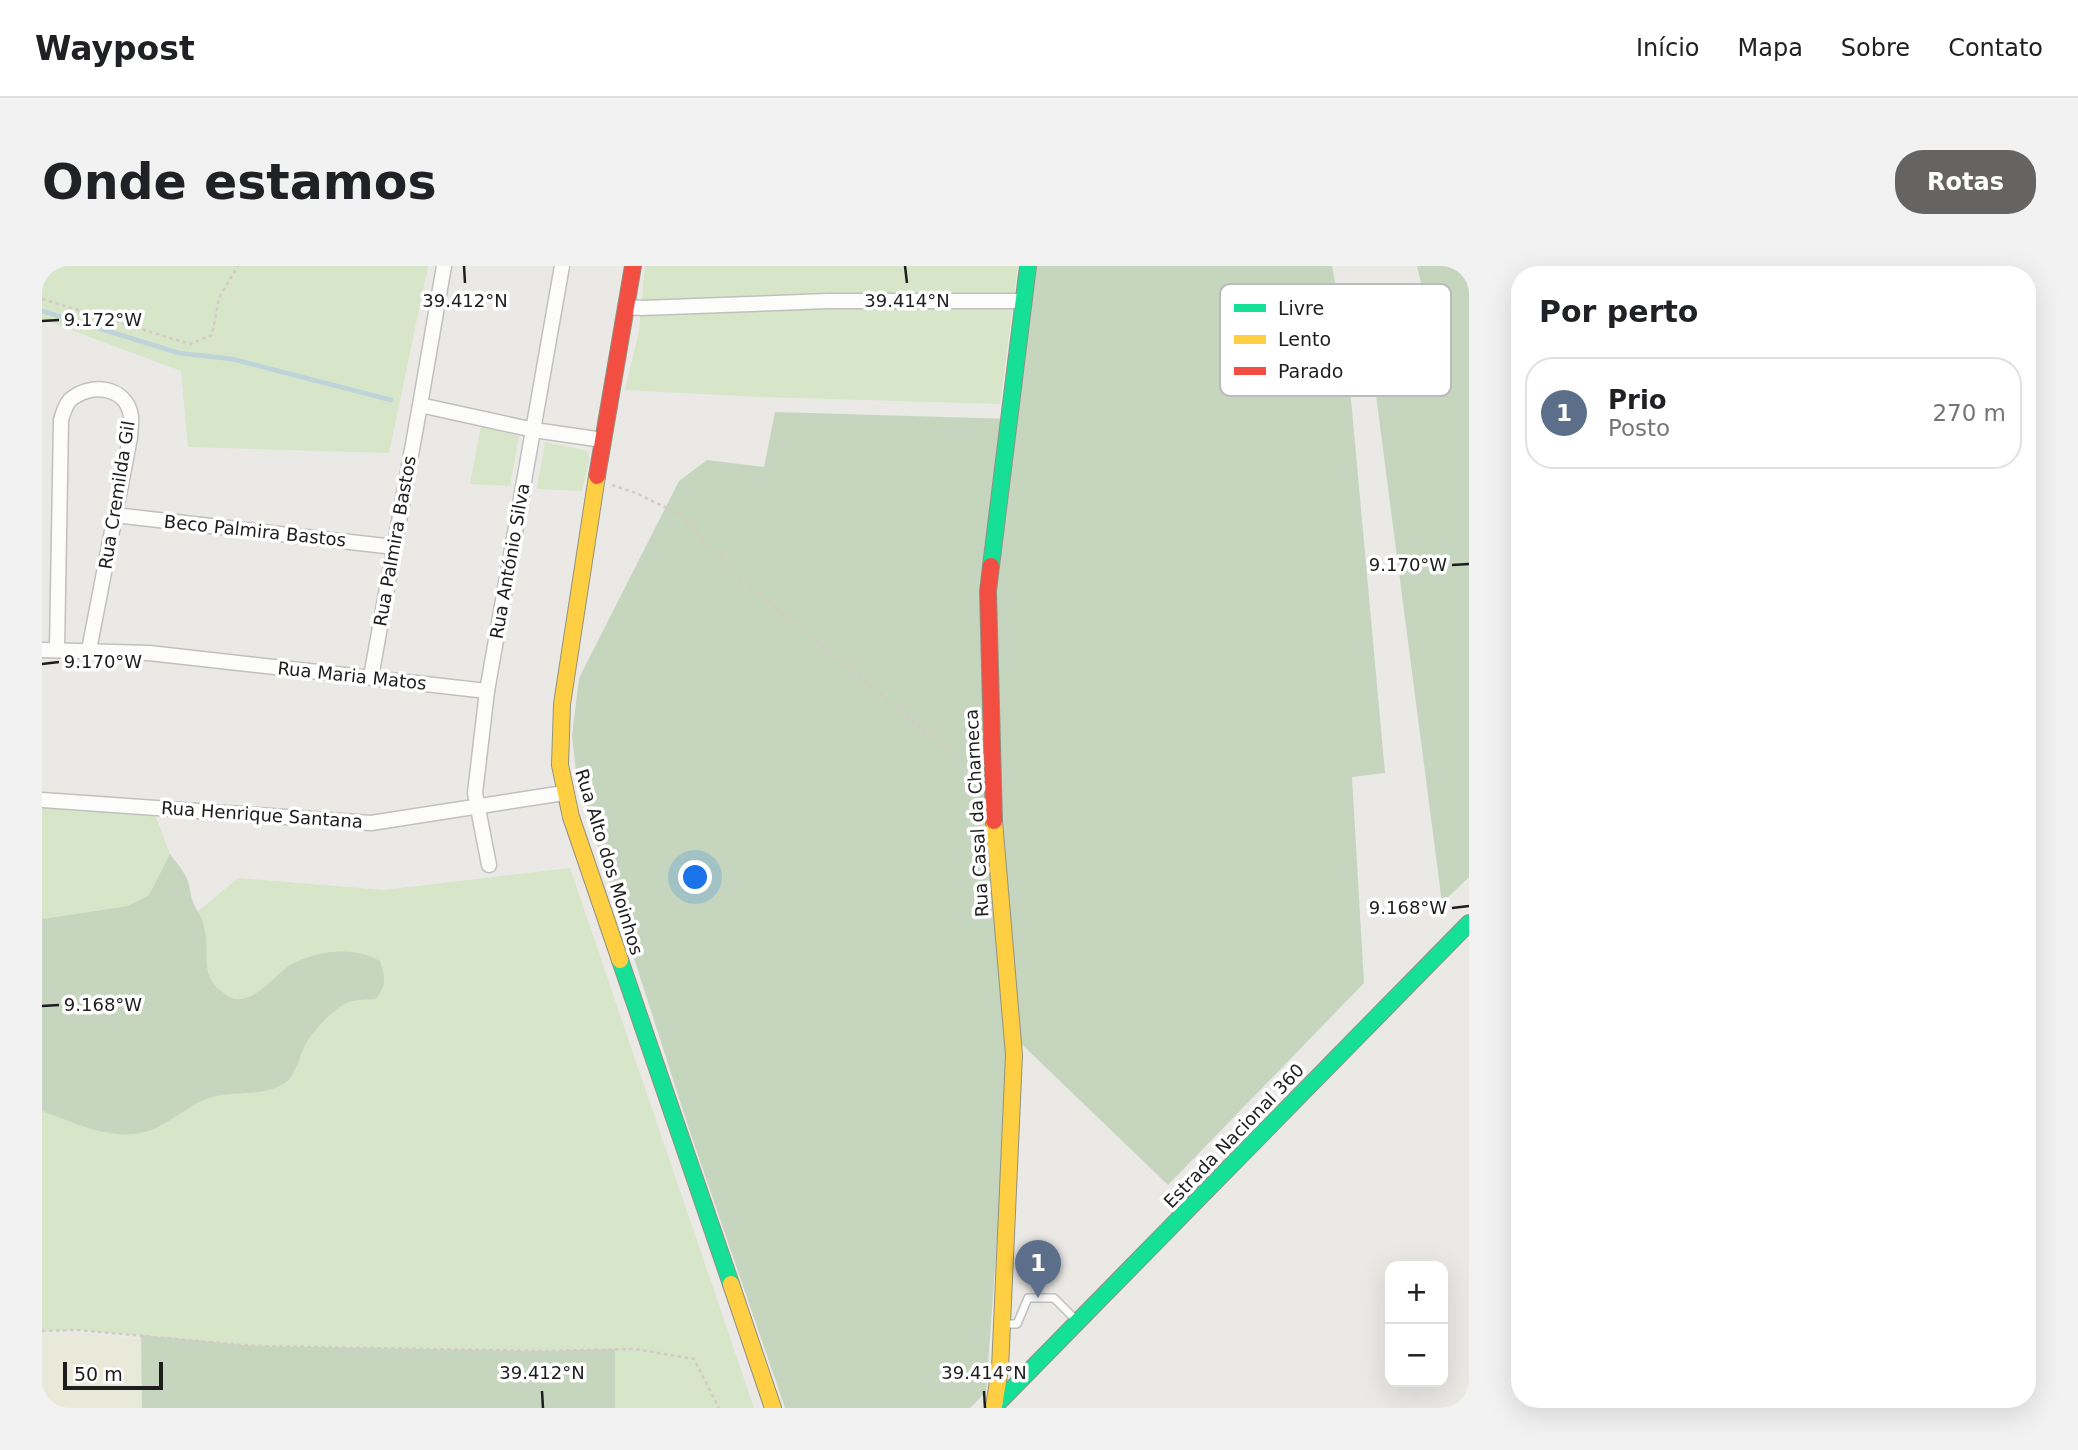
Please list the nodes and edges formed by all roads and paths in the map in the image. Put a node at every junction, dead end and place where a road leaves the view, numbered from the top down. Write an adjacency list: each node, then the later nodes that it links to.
1 (237, 266): 6 (path)
2 (444, 266): 9 (street, Rua Palmira Bastos)
3 (562, 266): 10 (street, Rua António Silva)
4 (633, 266): 8 (street, Rua Alto dos Moinhos)
5 (1028, 266): 7 (street, Rua Casal da Charneca)
6 (42, 299)
7 (1024, 301): 8 (street); 19 (street, Rua Casal da Charneca)
8 (626, 307): 11 (street, Rua Alto dos Moinhos)
9 (420, 405): 10 (street); 14 (street, Rua Palmira Bastos)
10 (534, 430): 11 (street); 18 (street, Rua António Silva)
11 (603, 440): 12 (street, Rua Alto dos Moinhos)
12 (596, 480): 19 (path); 20 (street, Rua Alto dos Moinhos)
13 (115, 515): 14 (street, Beco Palmira Bastos); 15 (street, Rua Cremilda Gil); 16 (street, Rua Cremilda Gil)
14 (394, 547): 17 (street, Rua Palmira Bastos)
15 (49, 650): 16 (street, Rua Maria Matos)
16 (89, 650): 17 (street, Rua Maria Matos)
17 (371, 677): 18 (street, Rua Maria Matos)
18 (487, 691): 22 (street)
19 (992, 785): 26 (street, Rua Casal da Charneca)
20 (564, 793): 22 (street, Rua Henrique Santana); 33 (street, Rua Alto dos Moinhos)
21 (42, 800): 22 (street, Rua Henrique Santana)
22 (477, 808): 23 (street)
23 (489, 865)
24 (1469, 923): 25 (street, Estrada Nacional 360)
25 (1078, 1322): 26 (lane); 29 (street, Estrada Nacional 360)
26 (1001, 1324): 28 (street, Rua Casal da Charneca)
27 (42, 1331): 32 (path)
28 (1000, 1365): 29 (street); 30 (street); 31 (street, Rua Casal da Charneca)
29 (1026, 1375): 30 (street, Estrada Nacional 360)
30 (1012, 1389): 31 (street, Estrada Nacional 360)
31 (993, 1407)
32 (719, 1408)
33 (773, 1408)

